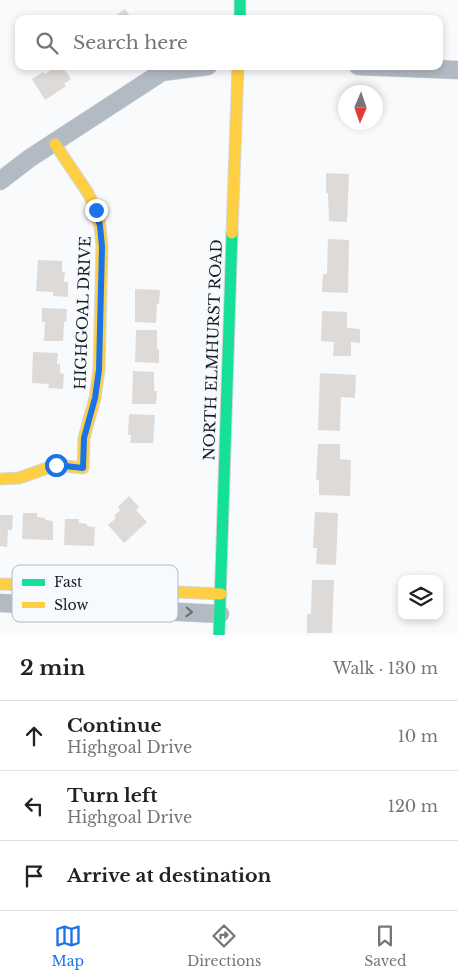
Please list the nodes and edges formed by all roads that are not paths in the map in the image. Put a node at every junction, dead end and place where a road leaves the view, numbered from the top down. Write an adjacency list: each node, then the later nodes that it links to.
1 (240, 0): 2 (street)
2 (240, 15)
3 (443, 69): 6 (street)
4 (177, 70): 7 (street)
5 (238, 70): 11 (street, NORTH ELMHURST ROAD)
6 (458, 70)
7 (55, 144): 8 (street); 9 (street, HIGHGOAL DRIVE)
8 (0, 181)
9 (0, 480)
10 (178, 592): 11 (street)
11 (221, 594): 15 (street, NORTH ELMHURST ROAD)
12 (0, 603): 13 (street)
13 (0, 612)
14 (178, 612): 15 (street, one-way to 15)
15 (220, 614): 16 (street, NORTH ELMHURST ROAD)
16 (219, 635)

